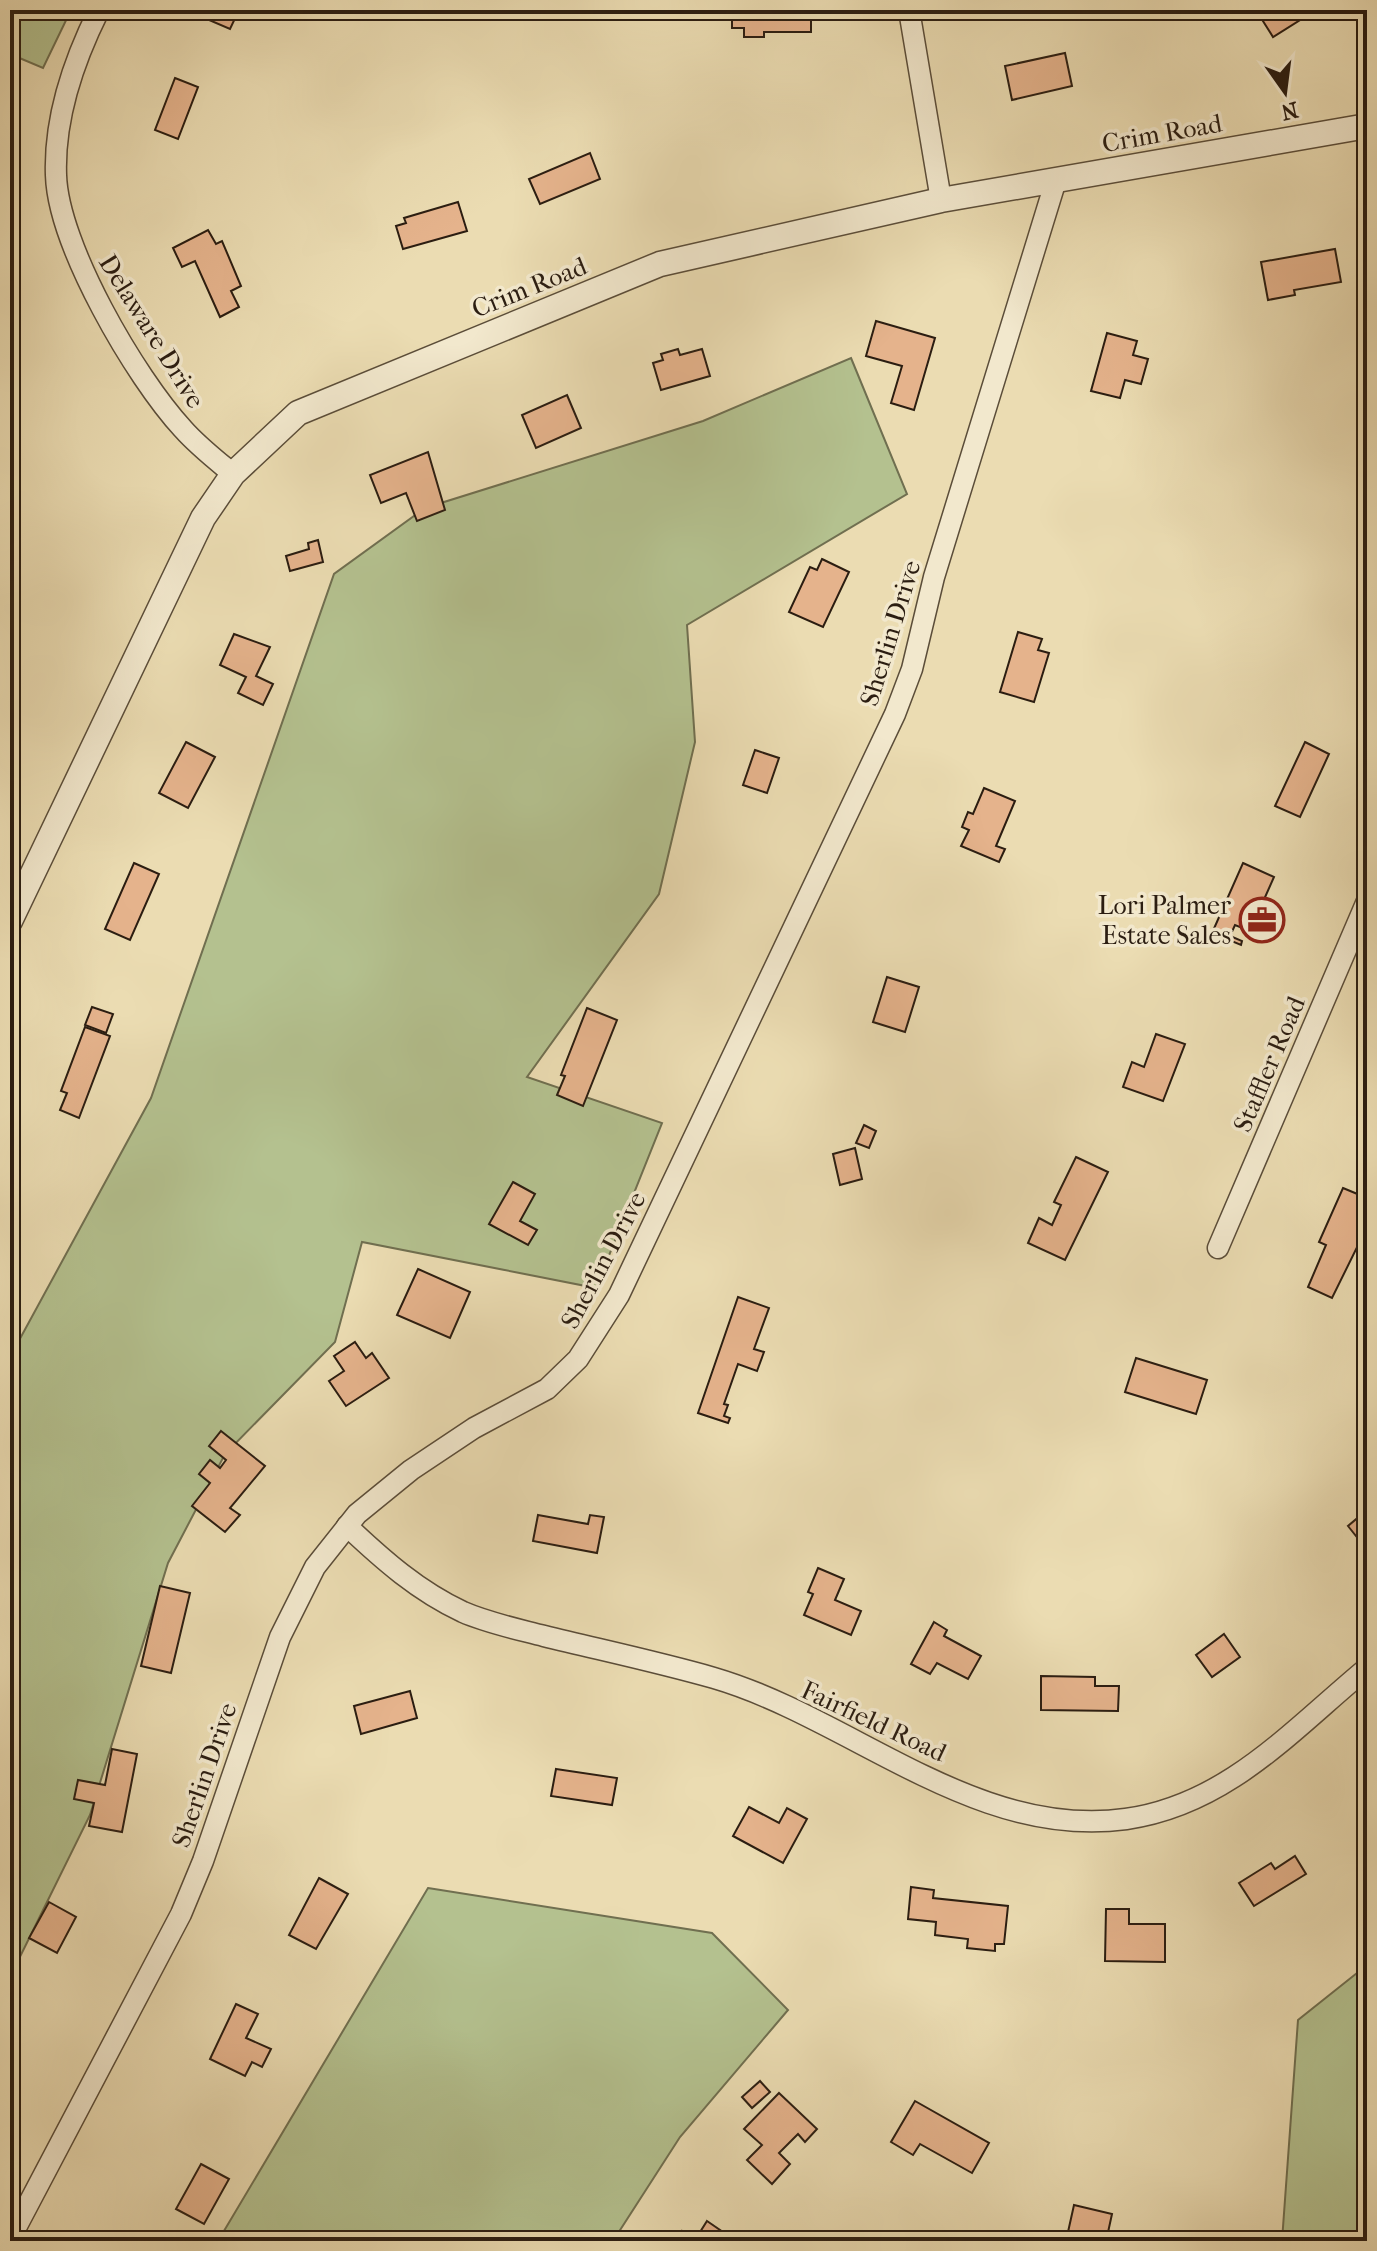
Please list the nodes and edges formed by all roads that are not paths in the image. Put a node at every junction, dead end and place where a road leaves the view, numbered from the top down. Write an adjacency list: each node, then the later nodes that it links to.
1 (99, 10): 6 (street, Delaware Drive)
2 (909, 10): 5 (street)
3 (1367, 126): 4 (street, Crim Road)
4 (1056, 180): 5 (street, Crim Road); 10 (street, Sherlin Drive)
5 (941, 200): 6 (street, Crim Road)
6 (233, 474): 8 (street, Crim Road)
7 (1367, 901): 9 (street, Staffler Road)
8 (10, 921)
9 (1218, 1248)
10 (347, 1526): 11 (street, Fairfield Road); 12 (street, Sherlin Drive)
11 (1367, 1668)
12 (10, 2239)

